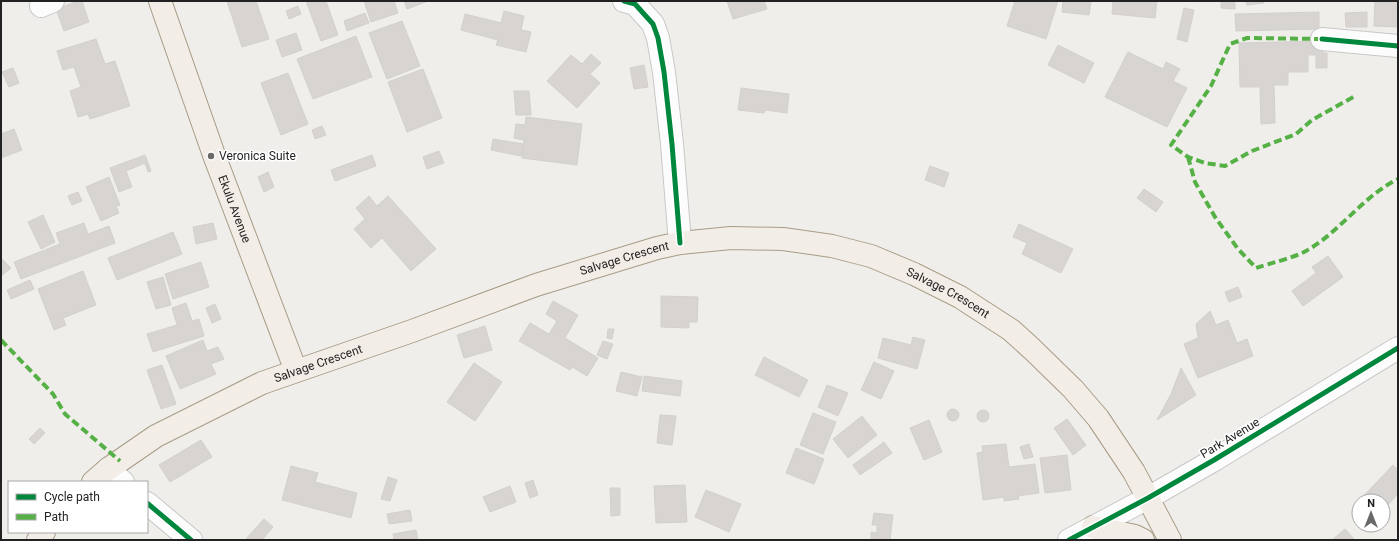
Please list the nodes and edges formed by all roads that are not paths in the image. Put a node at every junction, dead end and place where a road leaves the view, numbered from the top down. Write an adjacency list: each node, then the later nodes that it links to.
1 (160, 1): 7 (main road, Ekulu Avenue)
2 (624, 1): 5 (street)
3 (1322, 39): 4 (street)
4 (1398, 46)
5 (680, 243): 7 (main road, Salvage Crescent); 9 (main road, Salvage Crescent)
6 (1398, 348): 9 (street, Park Avenue)
7 (296, 370): 8 (main road, Salvage Crescent)
8 (108, 478)
9 (1148, 498): 11 (street, Park Avenue); 15 (main road, Salvage Crescent)
10 (148, 503): 12 (street)
11 (1093, 528): 13 (street, Park Avenue); 14 (main road)
12 (191, 540)
13 (1070, 540)
14 (1144, 540)
15 (1170, 540)

